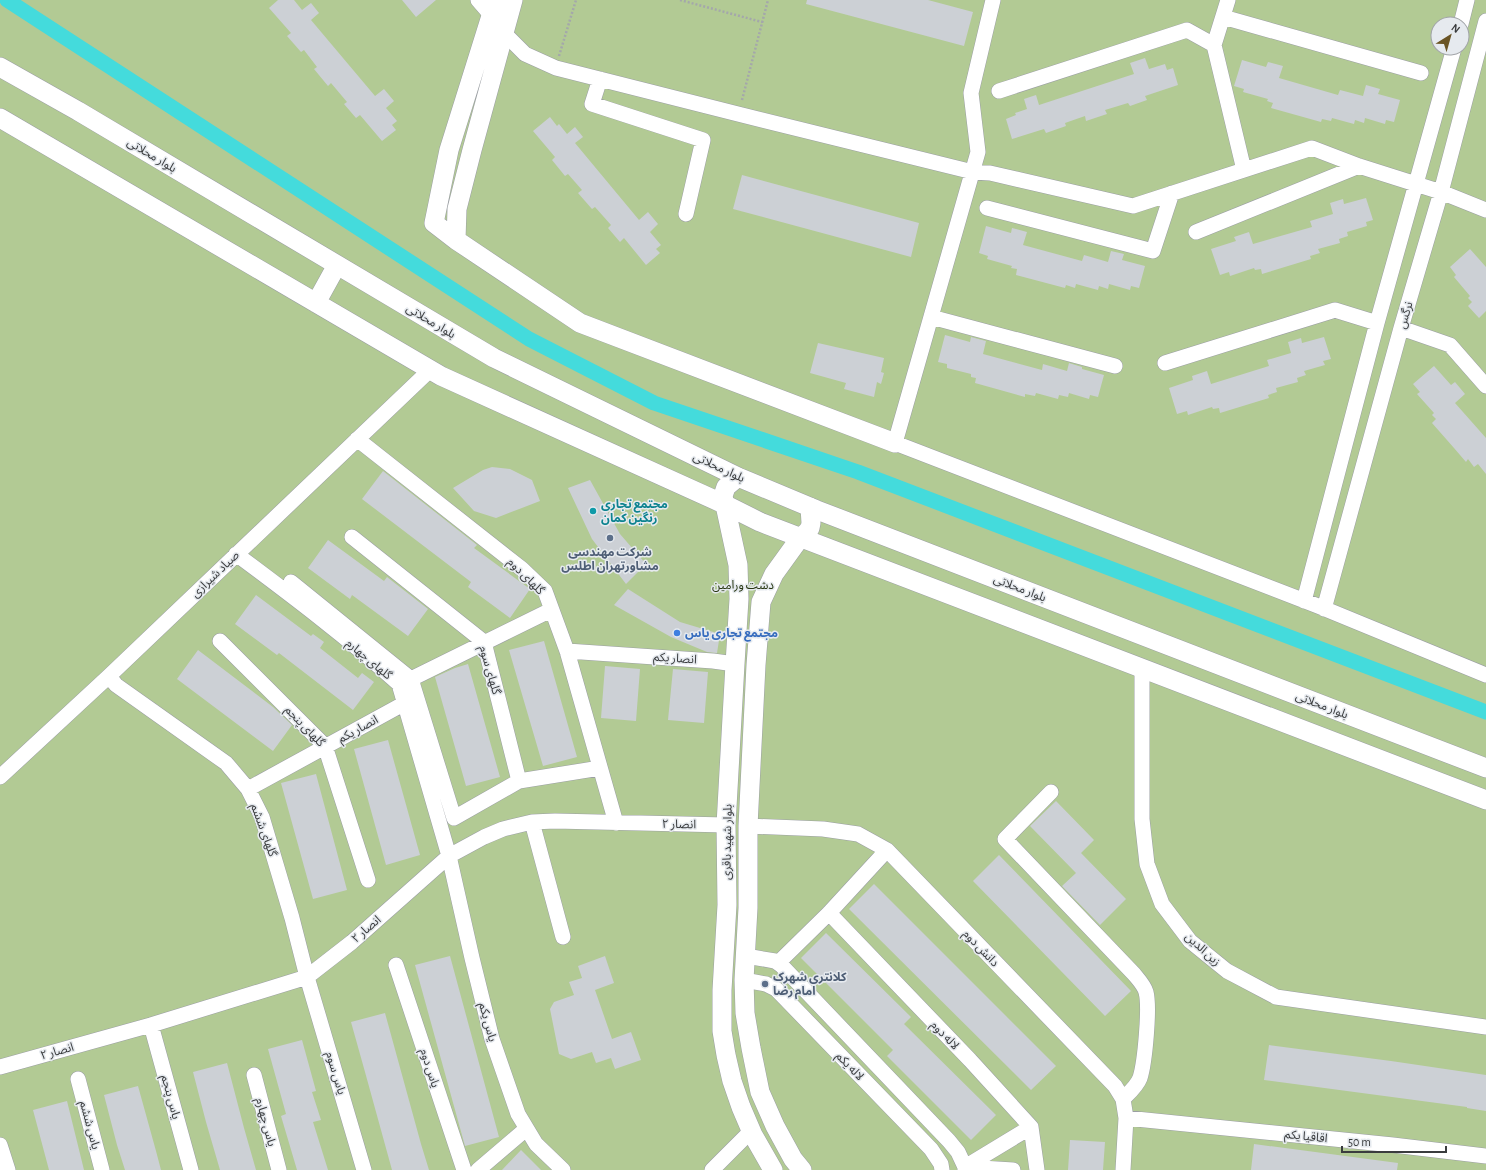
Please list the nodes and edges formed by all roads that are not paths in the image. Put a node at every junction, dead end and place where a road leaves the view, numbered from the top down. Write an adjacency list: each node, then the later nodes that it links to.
1 (478, 0): 6 (street)
2 (513, 0): 10 (street)
3 (993, 0): 20 (street)
4 (1228, 0): 8 (street)
5 (1467, 0): 7 (street)
6 (494, 8): 28 (street)
7 (1463, 16)
8 (1222, 17): 11 (street); 14 (street)
9 (1486, 21): 22 (street, نرگس)
10 (504, 33): 15 (street); 28 (street)
11 (1214, 45): 16 (street); 19 (street)
12 (1452, 56): 21 (street, نرگس)
13 (0, 67): 29 (street, بلوار محلاتی)
14 (1421, 73)
15 (600, 79): 20 (street); 26 (street)
16 (999, 91)
17 (0, 118): 30 (street)
18 (1359, 166): 19 (street); 21 (street); 27 (street)
19 (1244, 170): 23 (street)
20 (973, 172): 23 (street); 31 (street)
21 (1416, 184): 22 (street); 32 (street, نرگس)
22 (1441, 192): 25 (street); 33 (street, نرگس)
23 (1172, 193): 24 (street)
24 (987, 208)
25 (1486, 210)
26 (686, 214)
27 (1196, 232)
28 (456, 240): 39 (street)
29 (337, 265): 30 (street); 40 (street, بلوار محلاتی)
30 (316, 303): 36 (street)
31 (931, 316): 35 (street); 39 (street)
32 (1377, 323): 34 (street); 47 (street, نرگس)
33 (1401, 328): 37 (street); 48 (street, نرگس)
34 (1165, 363)
35 (1115, 366)
36 (430, 370): 38 (street, صیاد شیرازی); 41 (street)
37 (1486, 386)
38 (357, 439): 45 (street, صیاد شیرازی); 49 (street, گلهای دوم)
39 (895, 443): 47 (street)
40 (738, 477): 41 (street, بلوار شهید باقری); 42 (street, بلوار محلاتی)
41 (726, 505): 44 (street); 53 (street, بلوار شهید باقری)
42 (810, 507): 44 (street, بلوار شهید باقری); 61 (street, بلوار محلاتی)
43 (352, 537): 51 (street, گلهای سوم)
44 (800, 538): 54 (street); 70 (street, بلوار شهید باقری)
45 (236, 554): 56 (street, صیاد شیرازی); 58 (street, گلهای چهارم)
46 (291, 582): 57 (street)
47 (1304, 601): 48 (street)
48 (1324, 609): 55 (street)
49 (551, 610): 51 (street); 52 (street, گلهای دوم)
50 (220, 641): 59 (street, گلهای پنجم)
51 (484, 642): 57 (street); 63 (street, گلهای سوم)
52 (567, 651): 53 (street, انصار یکم); 60 (street, گلهای دوم)
53 (734, 664): 69 (street, بلوار شهید باقری)
54 (1142, 668): 66 (street); 82 (street, زین الدین)
55 (1486, 675)
56 (109, 676): 62 (street, صیاد شیرازی); 64 (street, گلهای ششم)
57 (411, 679): 63 (street)
58 (405, 703): 59 (street, انصار یکم); 72 (street, گلهای چهارم)
59 (325, 746): 64 (street, انصار یکم); 73 (street, گلهای پنجم)
60 (600, 768): 63 (street); 68 (street, گلهای دوم)
61 (1486, 768)
62 (0, 777)
63 (519, 781)
64 (248, 789): 79 (street, گلهای ششم)
65 (1051, 792): 86 (street)
66 (1486, 800)
67 (532, 822): 68 (street, انصار ۲); 72 (street, انصار ۲); 75 (street)
68 (616, 823): 69 (street, انصار ۲)
69 (726, 826): 70 (street); 90 (street, بلوار شهید باقری)
70 (748, 826): 71 (street, دانش دوم); 76 (street, بلوار شهید باقری)
71 (887, 850): 74 (street); 86 (street, دانش دوم)
72 (450, 856): 79 (street, انصار ۲); 89 (street, یاس یکم)
73 (368, 880)
74 (829, 913): 77 (street); 88 (street, لاله دوم)
75 (563, 937)
76 (746, 956): 77 (street); 80 (street, بلوار شهید باقری)
77 (778, 963): 93 (street)
78 (396, 965): 99 (street, یاس دوم)
79 (307, 977): 81 (street, انصار ۲); 98 (street, یاس سوم)
80 (744, 980): 104 (street, بلوار شهید باقری); 105 (street, لاله یکم)
81 (151, 1025): 83 (street, انصار ۲); 96 (street, یاس پنجم)
82 (1486, 1027)
83 (0, 1067)
84 (254, 1075): 97 (street, یاس چهارم)
85 (78, 1079): 95 (street, یاس ششم)
86 (1124, 1100): 87 (street, دانش دوم)
87 (1126, 1118): 92 (street, اقاقیا یکم); 108 (street, دانش دوم)
88 (1031, 1127): 93 (street); 107 (street)
89 (526, 1129): 100 (street); 101 (street, یاس یکم)
90 (751, 1131): 102 (street); 103 (street, بلوار شهید باقری)
91 (0, 1145): 94 (street)
92 (1486, 1156)
93 (965, 1169): 106 (street)
94 (8, 1170)
95 (102, 1170)
96 (191, 1170)
97 (279, 1170)
98 (364, 1170)
99 (464, 1170)
100 (478, 1170)
101 (563, 1170)
102 (712, 1170)
103 (773, 1170)
104 (802, 1170)
105 (942, 1170)
106 (1013, 1170)
107 (1036, 1170)
108 (1123, 1170)

